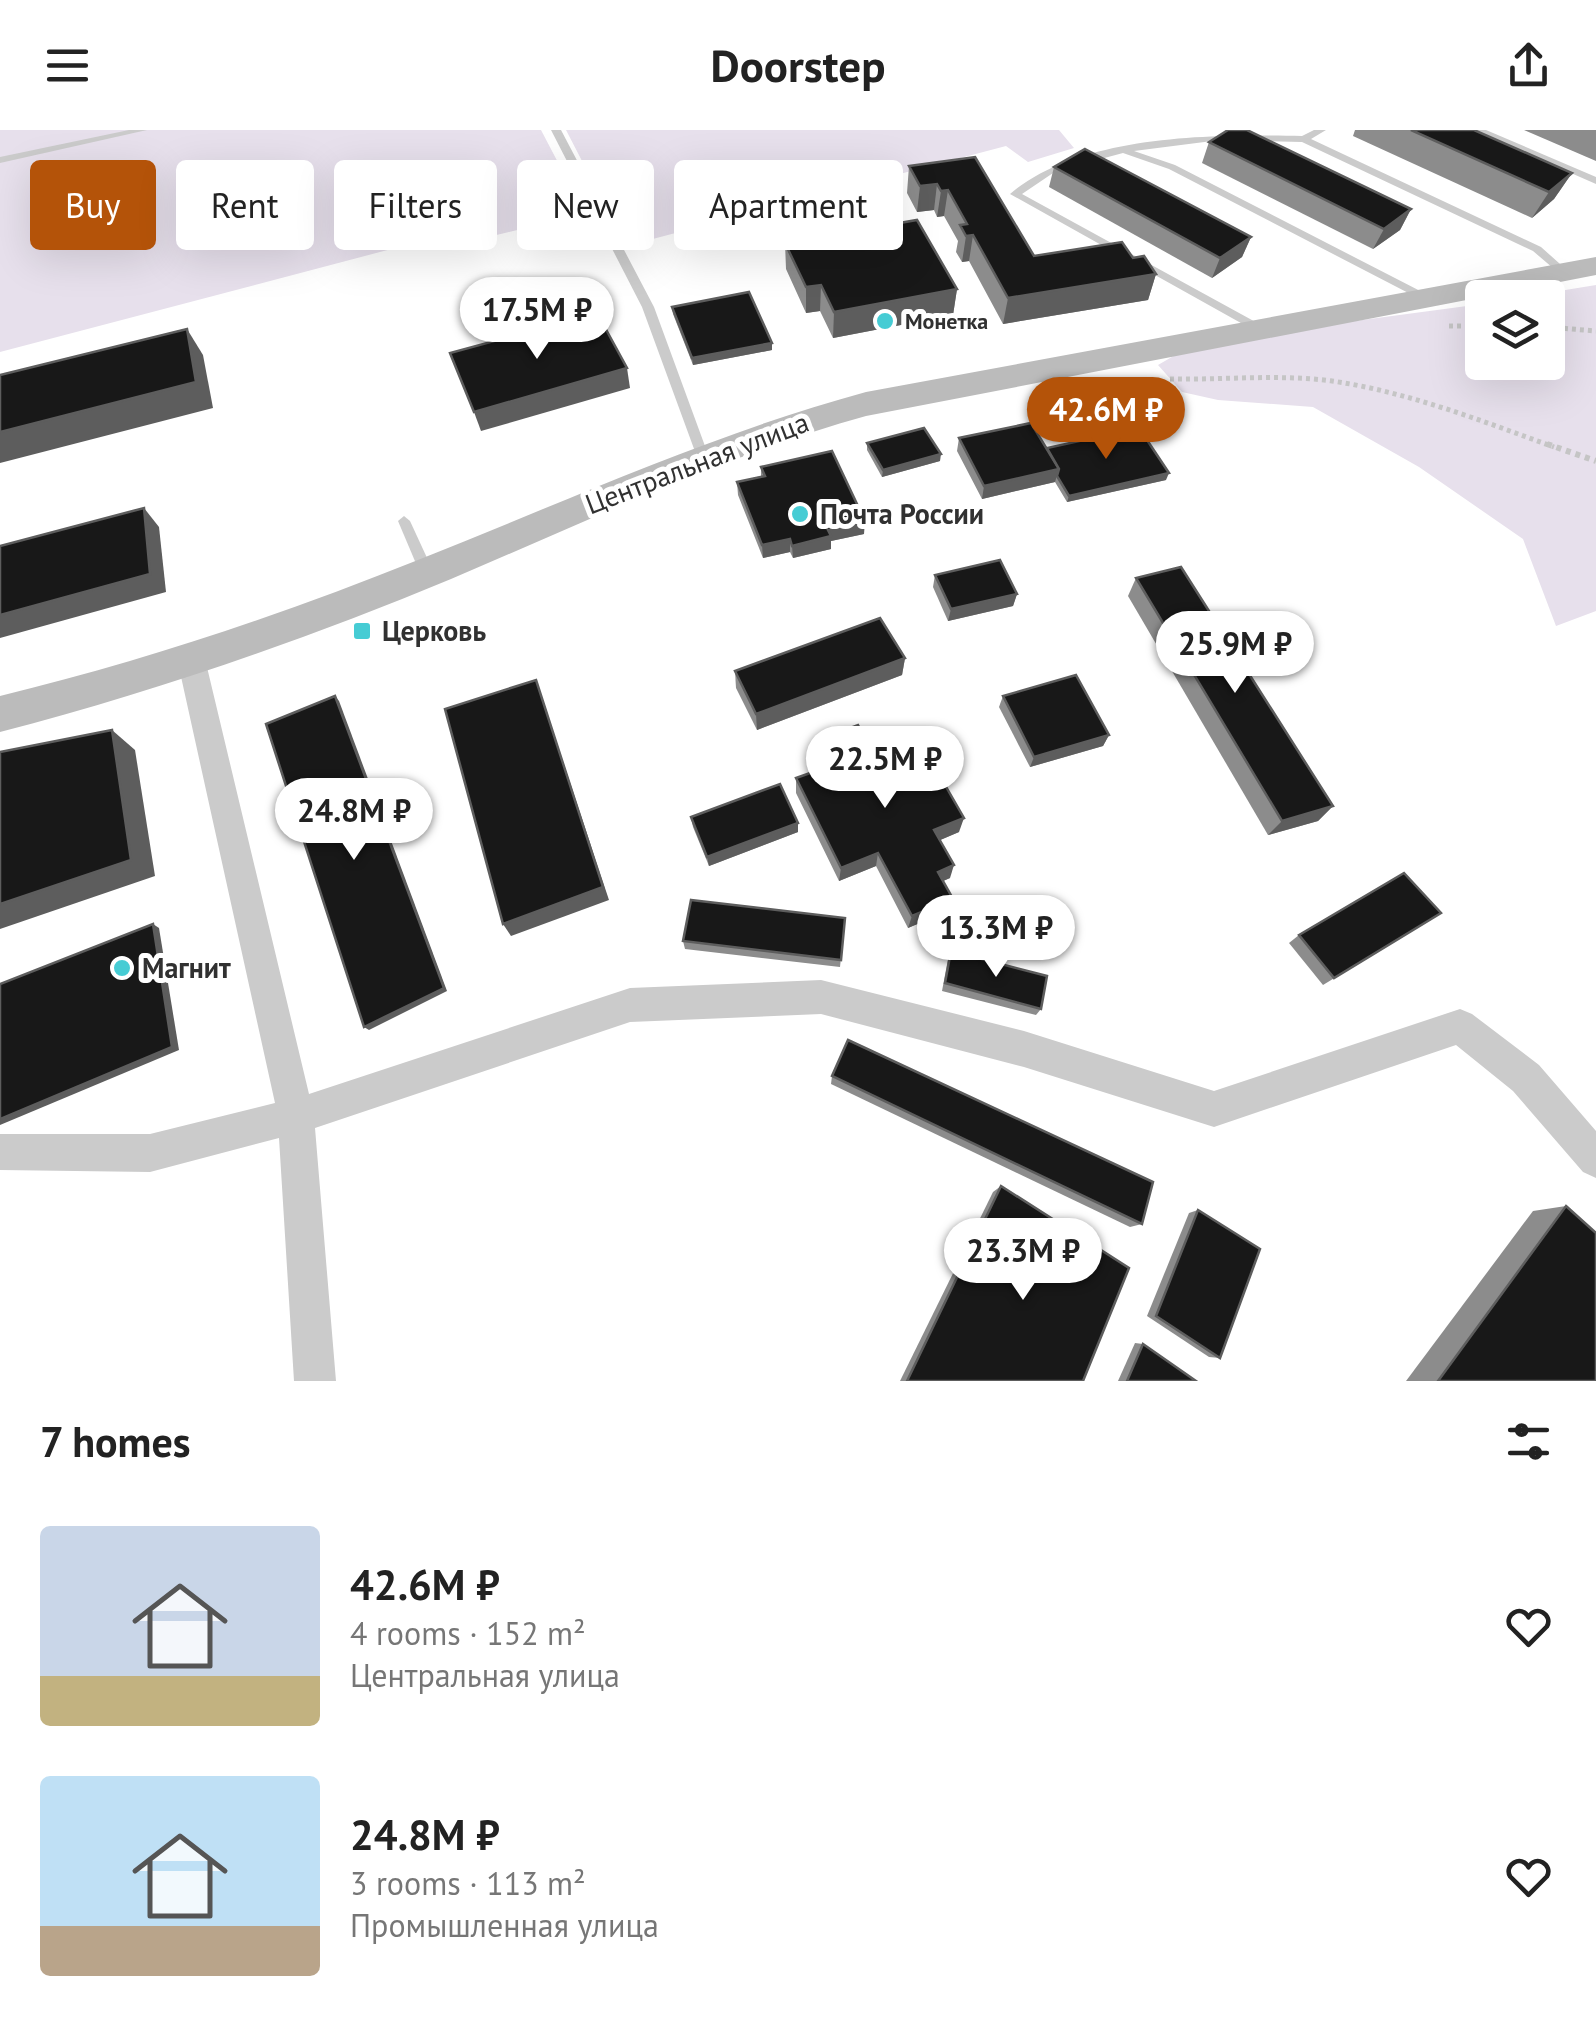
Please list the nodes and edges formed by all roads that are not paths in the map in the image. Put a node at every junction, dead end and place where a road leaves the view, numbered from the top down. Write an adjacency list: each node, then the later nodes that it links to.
1 (142, 130): 7 (lane)
2 (556, 130): 12 (lane)
3 (1321, 130): 5 (lane)
4 (1478, 130): 8 (lane)
5 (1304, 139): 6 (lane); 9 (lane)
6 (1120, 150): 10 (lane); 11 (lane)
7 (0, 160)
8 (1596, 181)
9 (1580, 269): 10 (street, Центральная улица)
10 (1424, 298): 11 (street, Центральная улица)
11 (1257, 328): 12 (street, Центральная улица)
12 (703, 457): 14 (street, Центральная улица)
13 (404, 521): 14 (lane)
14 (427, 573): 15 (street, Центральная улица)
15 (192, 662): 16 (street, Центральная улица); 17 (street)
16 (0, 714)
17 (296, 1123): 18 (street); 19 (street); 20 (street)
18 (0, 1152)
19 (1596, 1159)
20 (315, 1381)

